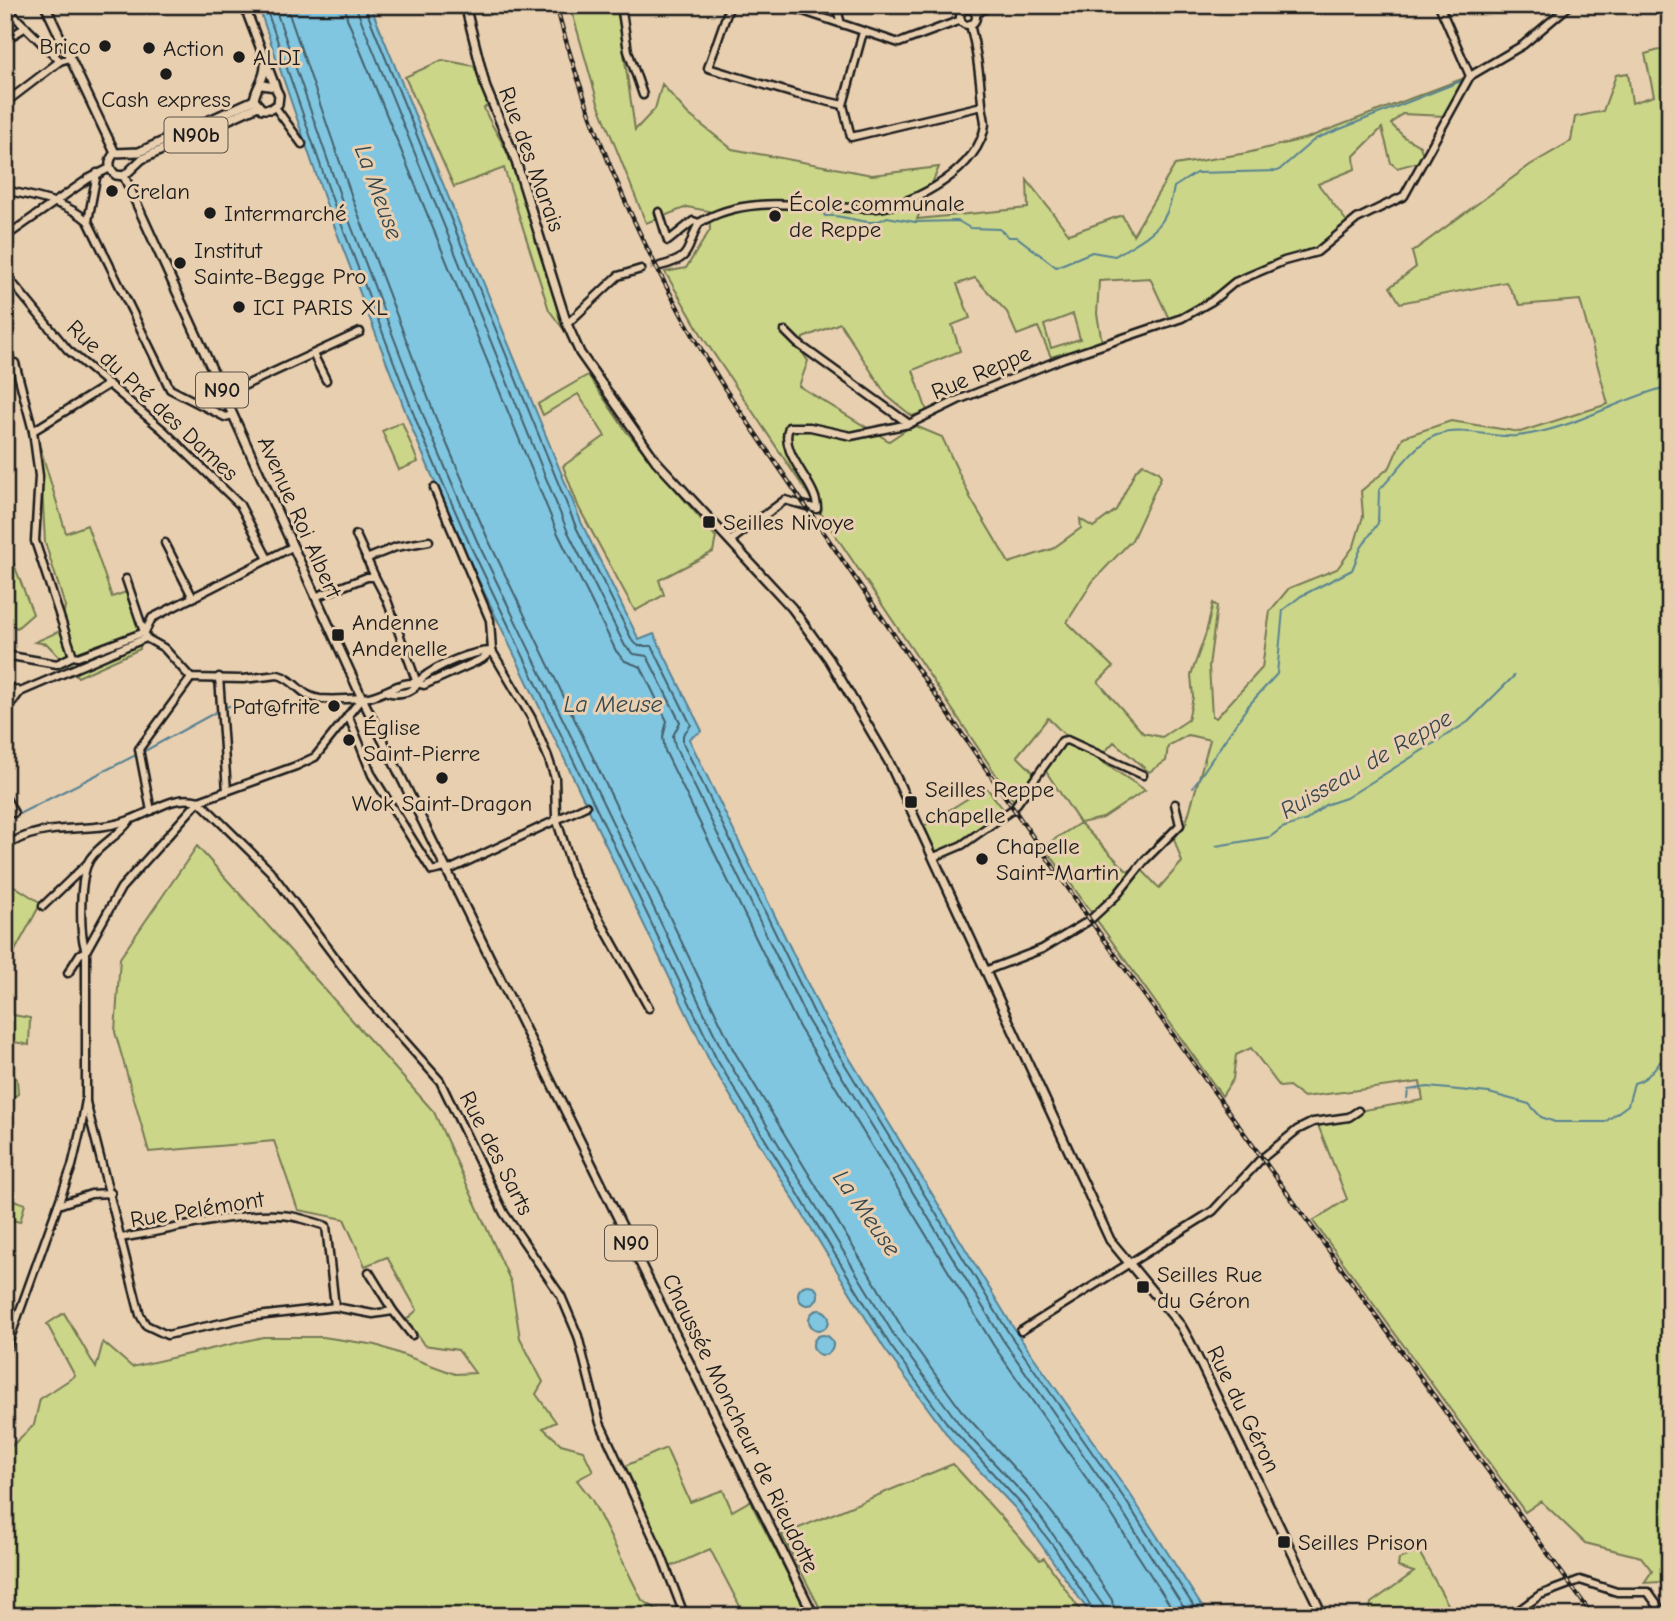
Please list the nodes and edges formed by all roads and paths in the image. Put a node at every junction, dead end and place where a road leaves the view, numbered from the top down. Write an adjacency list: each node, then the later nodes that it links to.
1 (45, 5): 20 (main road)
2 (244, 5): 22 (main road)
3 (465, 5): 48 (main road, Rue des Marais)
4 (621, 5): 26 (street)
5 (730, 5): 29 (street)
6 (785, 5): 15 (street)
7 (836, 5): 15 (street)
8 (990, 5): 13 (street)
9 (1440, 5): 23 (street)
10 (1570, 5): 23 (street)
11 (5, 7): 17 (street)
12 (963, 7): 13 (street); 14 (street)
13 (976, 14): 16 (street)
14 (961, 20): 16 (street); 18 (street)
15 (841, 24): 18 (street)
16 (970, 24): 30 (street)
17 (26, 27): 19 (street); 21 (street)
18 (863, 32): 29 (street)
19 (5, 40)
20 (70, 58): 21 (street); 33 (main road)
21 (60, 61): 27 (street)
22 (265, 65): 24 (main road); 25 (main road)
23 (1470, 76): 57 (street, Rue Reppe)
24 (262, 85): 25 (main road); 28 (main road)
25 (275, 87): 31 (main road)
26 (643, 95)
27 (5, 103)
28 (256, 103): 31 (main road); 34 (main road, N90b); 35 (main road, N90b)
29 (843, 104): 30 (street)
30 (982, 106): 43 (street)
31 (275, 107): 32 (street)
32 (302, 144)
33 (115, 153): 34 (main road); 36 (main road)
34 (130, 154): 35 (main road)
35 (134, 164): 38 (main road)
36 (110, 168): 37 (street); 38 (main road)
37 (97, 173): 40 (street); 42 (street)
38 (124, 176): 55 (main road, Avenue Roi Albert / N90)
39 (5, 190): 40 (street)
40 (53, 202): 42 (street); 44 (street)
41 (659, 212): 43 (street)
42 (88, 221): 56 (street)
43 (699, 223): 45 (street)
44 (5, 237)
45 (660, 266)
46 (641, 269): 48 (street)
47 (5, 274): 54 (street, Rue du Pré des Dames)
48 (567, 324): 62 (main road)
49 (785, 331): 57 (street, Rue Reppe)
50 (360, 332): 51 (street)
51 (313, 354): 53 (street); 55 (street)
52 (15, 363): 58 (street)
53 (326, 380)
54 (109, 384): 58 (street); 65 (street, Rue du Pré des Dames)
55 (224, 396): 56 (main road, Avenue Roi Albert / N90)
56 (233, 415): 64 (main road, Avenue Roi Albert / N90)
57 (909, 424): 62 (street)
58 (33, 431): 74 (street)
59 (434, 488): 72 (street)
60 (356, 535): 66 (street)
61 (429, 541): 66 (street)
62 (730, 541): 94 (main road)
63 (165, 543): 70 (street)
64 (292, 547): 65 (street); 69 (main road, Avenue Roi Albert / N90)
65 (268, 559): 70 (street)
66 (366, 559): 67 (street)
67 (375, 577): 69 (street); 77 (street)
68 (126, 579): 71 (street)
69 (315, 597): 80 (main road, Avenue Roi Albert / N90)
70 (194, 598): 71 (street)
71 (146, 635): 74 (street); 76 (street); 79 (street)
72 (492, 651): 77 (street); 91 (street)
73 (5, 655): 74 (street)
74 (73, 656)
75 (219, 677): 76 (street); 80 (street); 84 (street)
76 (191, 678): 89 (street)
77 (417, 683): 80 (street)
78 (5, 685): 79 (street)
79 (20, 692): 81 (street)
80 (362, 698): 82 (street); 96 (main road, Avenue Roi Albert / N90)
81 (5, 712)
82 (348, 715): 84 (street); 96 (street)
83 (1143, 775): 94 (street)
84 (227, 791): 86 (street)
85 (5, 796): 90 (street)
86 (199, 801): 89 (street); 98 (street); 114 (street, Rue des Sarts)
87 (1175, 804): 99 (street)
88 (586, 806): 91 (street)
89 (150, 811): 92 (street)
90 (14, 813)
91 (556, 818): 96 (street); 101 (street)
92 (129, 821): 93 (street); 95 (street)
93 (5, 847)
94 (934, 857): 99 (main road)
95 (88, 863): 97 (street); 98 (street)
96 (446, 870): 115 (main road, Chaussée Moncheur de Rieudotte / N90)
97 (43, 906)
98 (86, 951): 100 (street); 102 (street)
99 (985, 971): 107 (main road, Rue du Géron)
100 (68, 973)
101 (649, 1008)
102 (86, 1100): 104 (street, Rue Pelémont); 105 (street)
103 (1358, 1111): 107 (street)
104 (111, 1193): 105 (street, Rue Pelémont); 106 (street, Rue Pelémont)
105 (58, 1205): 113 (street)
106 (120, 1238): 109 (street); 109 (street, Rue Pelémont)
107 (1126, 1263): 111 (street); 116 (main road, Rue du Géron)
108 (369, 1272): 110 (street)
109 (335, 1307): 110 (street)
110 (393, 1311): 112 (street)
111 (1021, 1331)
112 (412, 1335)
113 (5, 1352)
114 (676, 1616)
115 (814, 1616)
116 (1323, 1616)
117 (1511, 1616): 118 (street)
118 (1665, 1616)

